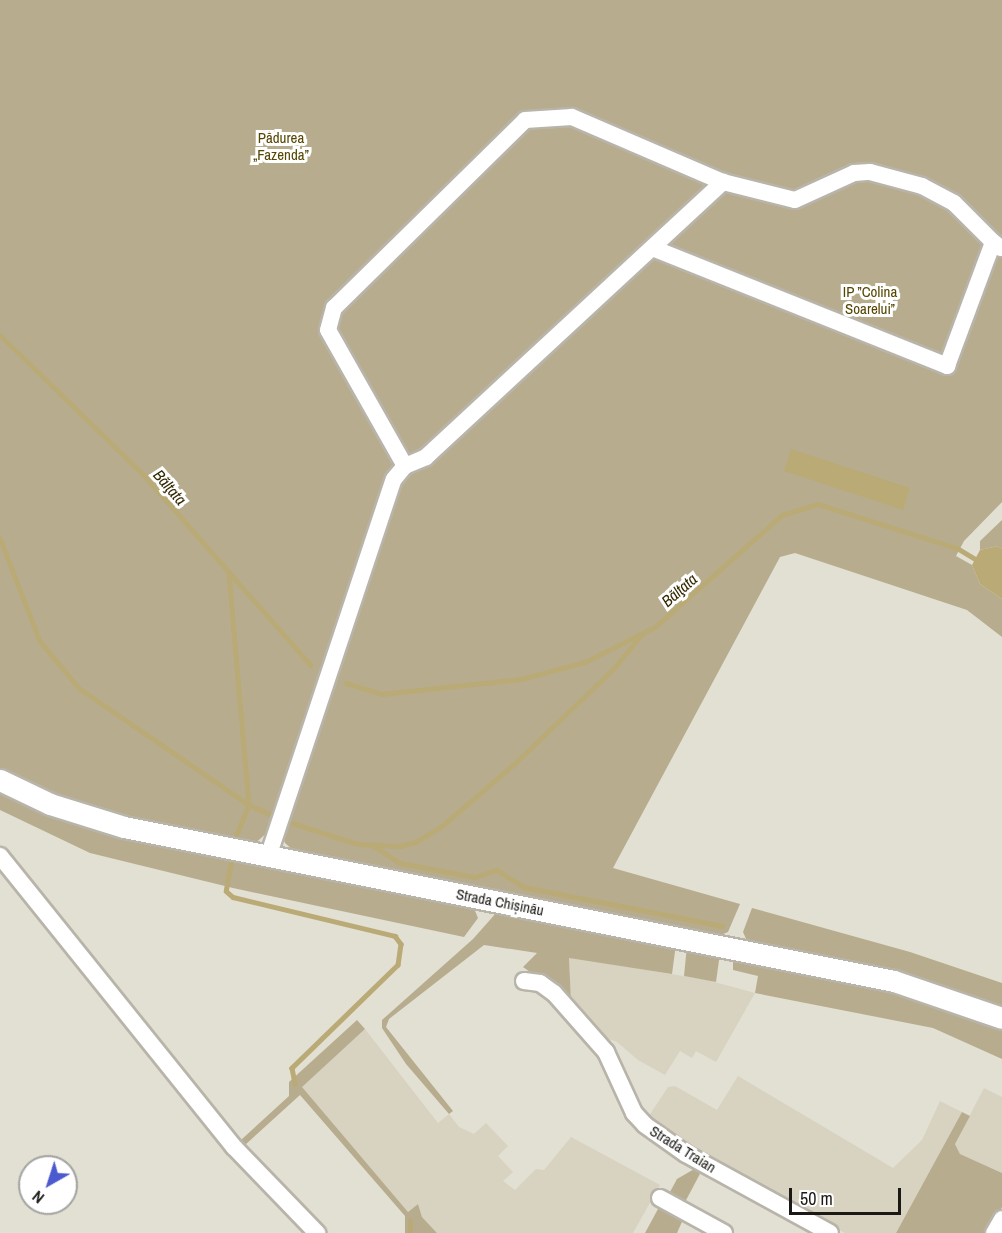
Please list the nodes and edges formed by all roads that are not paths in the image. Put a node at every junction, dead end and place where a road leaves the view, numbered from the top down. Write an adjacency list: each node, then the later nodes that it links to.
1 (723, 182): 2 (street); 3 (street); 4 (street)
2 (998, 245): 3 (street)
3 (655, 249): 4 (street)
4 (405, 466): 7 (street)
5 (0, 780): 7 (street, Strada Chișinău)
6 (0, 856): 12 (street)
7 (268, 857): 9 (street, Strada Chișinău)
8 (524, 981): 14 (street, Strada Traian)
9 (1002, 1018)
10 (660, 1198): 13 (street)
11 (1002, 1219): 15 (street)
12 (317, 1233)
13 (724, 1233)
14 (830, 1233)
15 (994, 1233)

